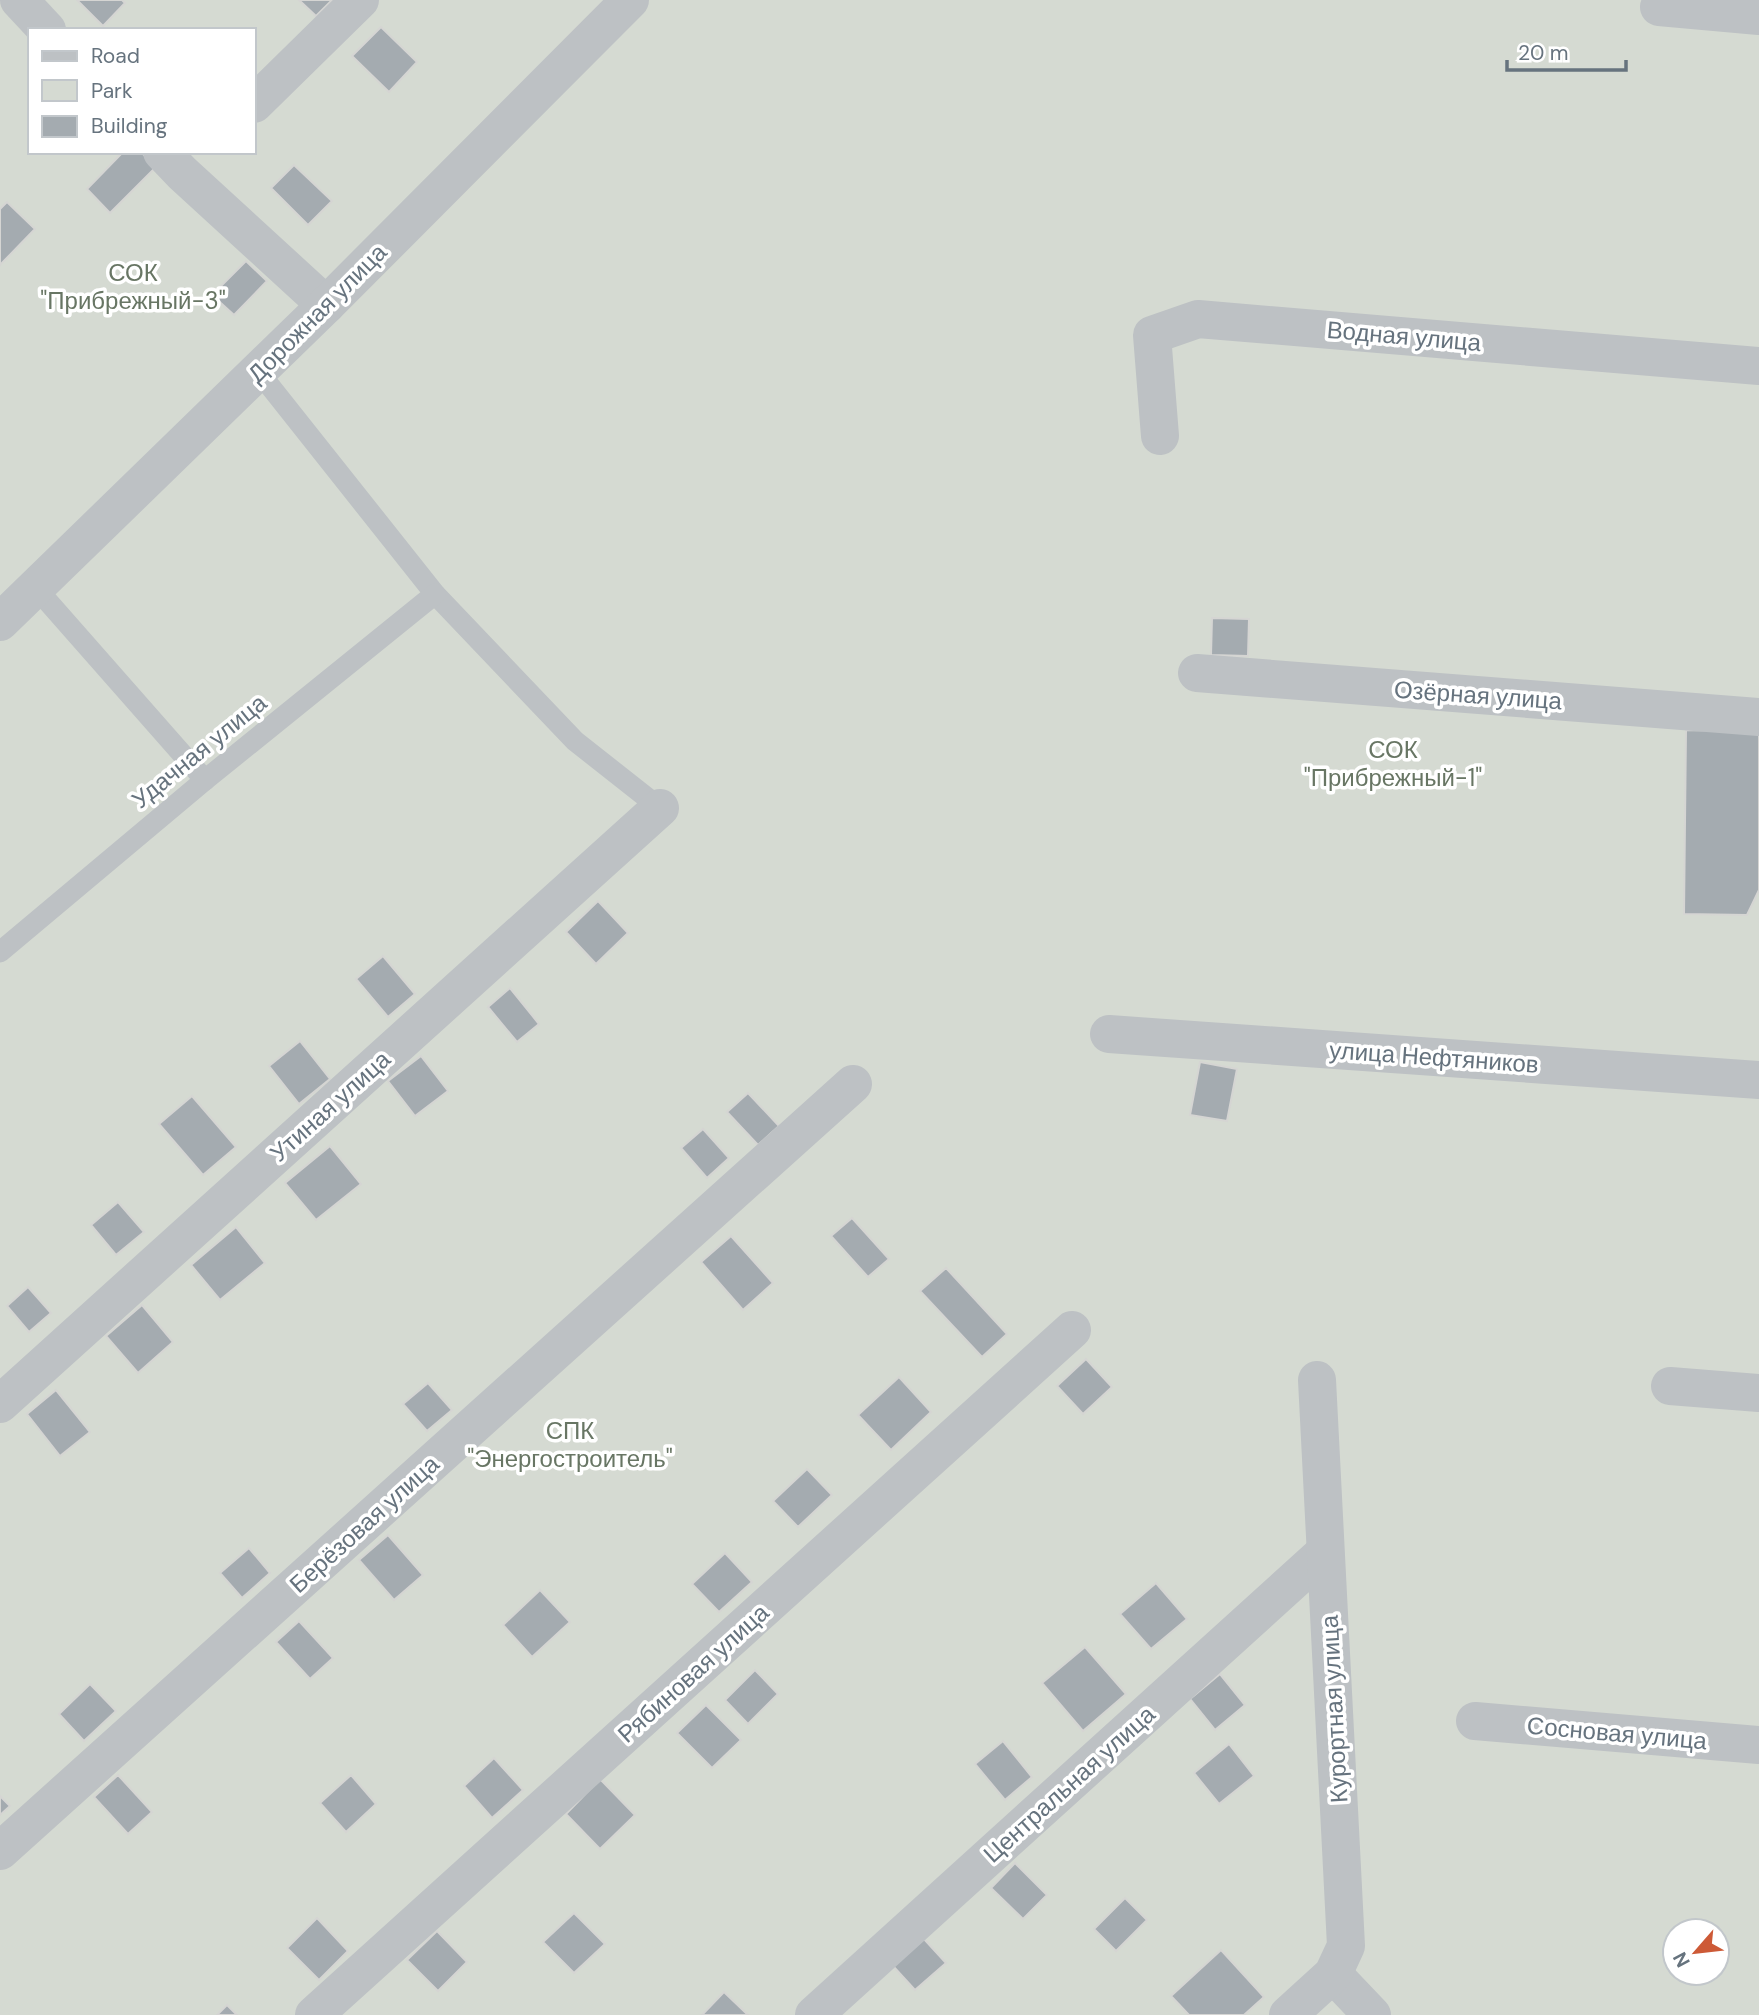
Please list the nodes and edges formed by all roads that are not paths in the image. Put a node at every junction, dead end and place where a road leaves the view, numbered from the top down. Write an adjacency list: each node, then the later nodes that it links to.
1 (19, 0): 6 (street)
2 (360, 0): 7 (street)
3 (630, 0): 9 (street, Дорожная улица)
4 (1659, 7): 5 (street)
5 (1759, 16)
6 (45, 28)
7 (256, 102)
8 (183, 159): 9 (street)
9 (326, 305): 11 (street, Дорожная улица)
10 (1759, 366): 12 (street, Водная улица)
11 (258, 371): 13 (street, Дорожная улица); 14 (lane)
12 (1160, 436)
13 (36, 588): 15 (street, Дорожная улица); 18 (lane)
14 (435, 594): 18 (lane, Удачная улица); 19 (lane)
15 (0, 622)
16 (1197, 673): 17 (street, Озёрная улица)
17 (1759, 717)
18 (205, 780): 20 (lane, Удачная улица)
19 (660, 808): 28 (street, Утиная улица)
20 (0, 952)
21 (1109, 1034): 22 (street, улица Нефтяников)
22 (1759, 1080)
23 (853, 1084): 32 (street, Берёзовая улица)
24 (1072, 1330): 34 (street, Рябиновая улица)
25 (1317, 1380): 29 (street, Курортная улица)
26 (1670, 1386): 27 (street)
27 (1759, 1393)
28 (0, 1404)
29 (1325, 1552): 33 (street, Курортная улица); 35 (street, Центральная улица)
30 (1475, 1721): 31 (street, Сосновая улица)
31 (1759, 1745)
32 (0, 1851)
33 (1333, 1974): 36 (street, Курортная улица); 37 (street)
34 (314, 2015)
35 (814, 2015)
36 (1288, 2015)
37 (1371, 2015)

